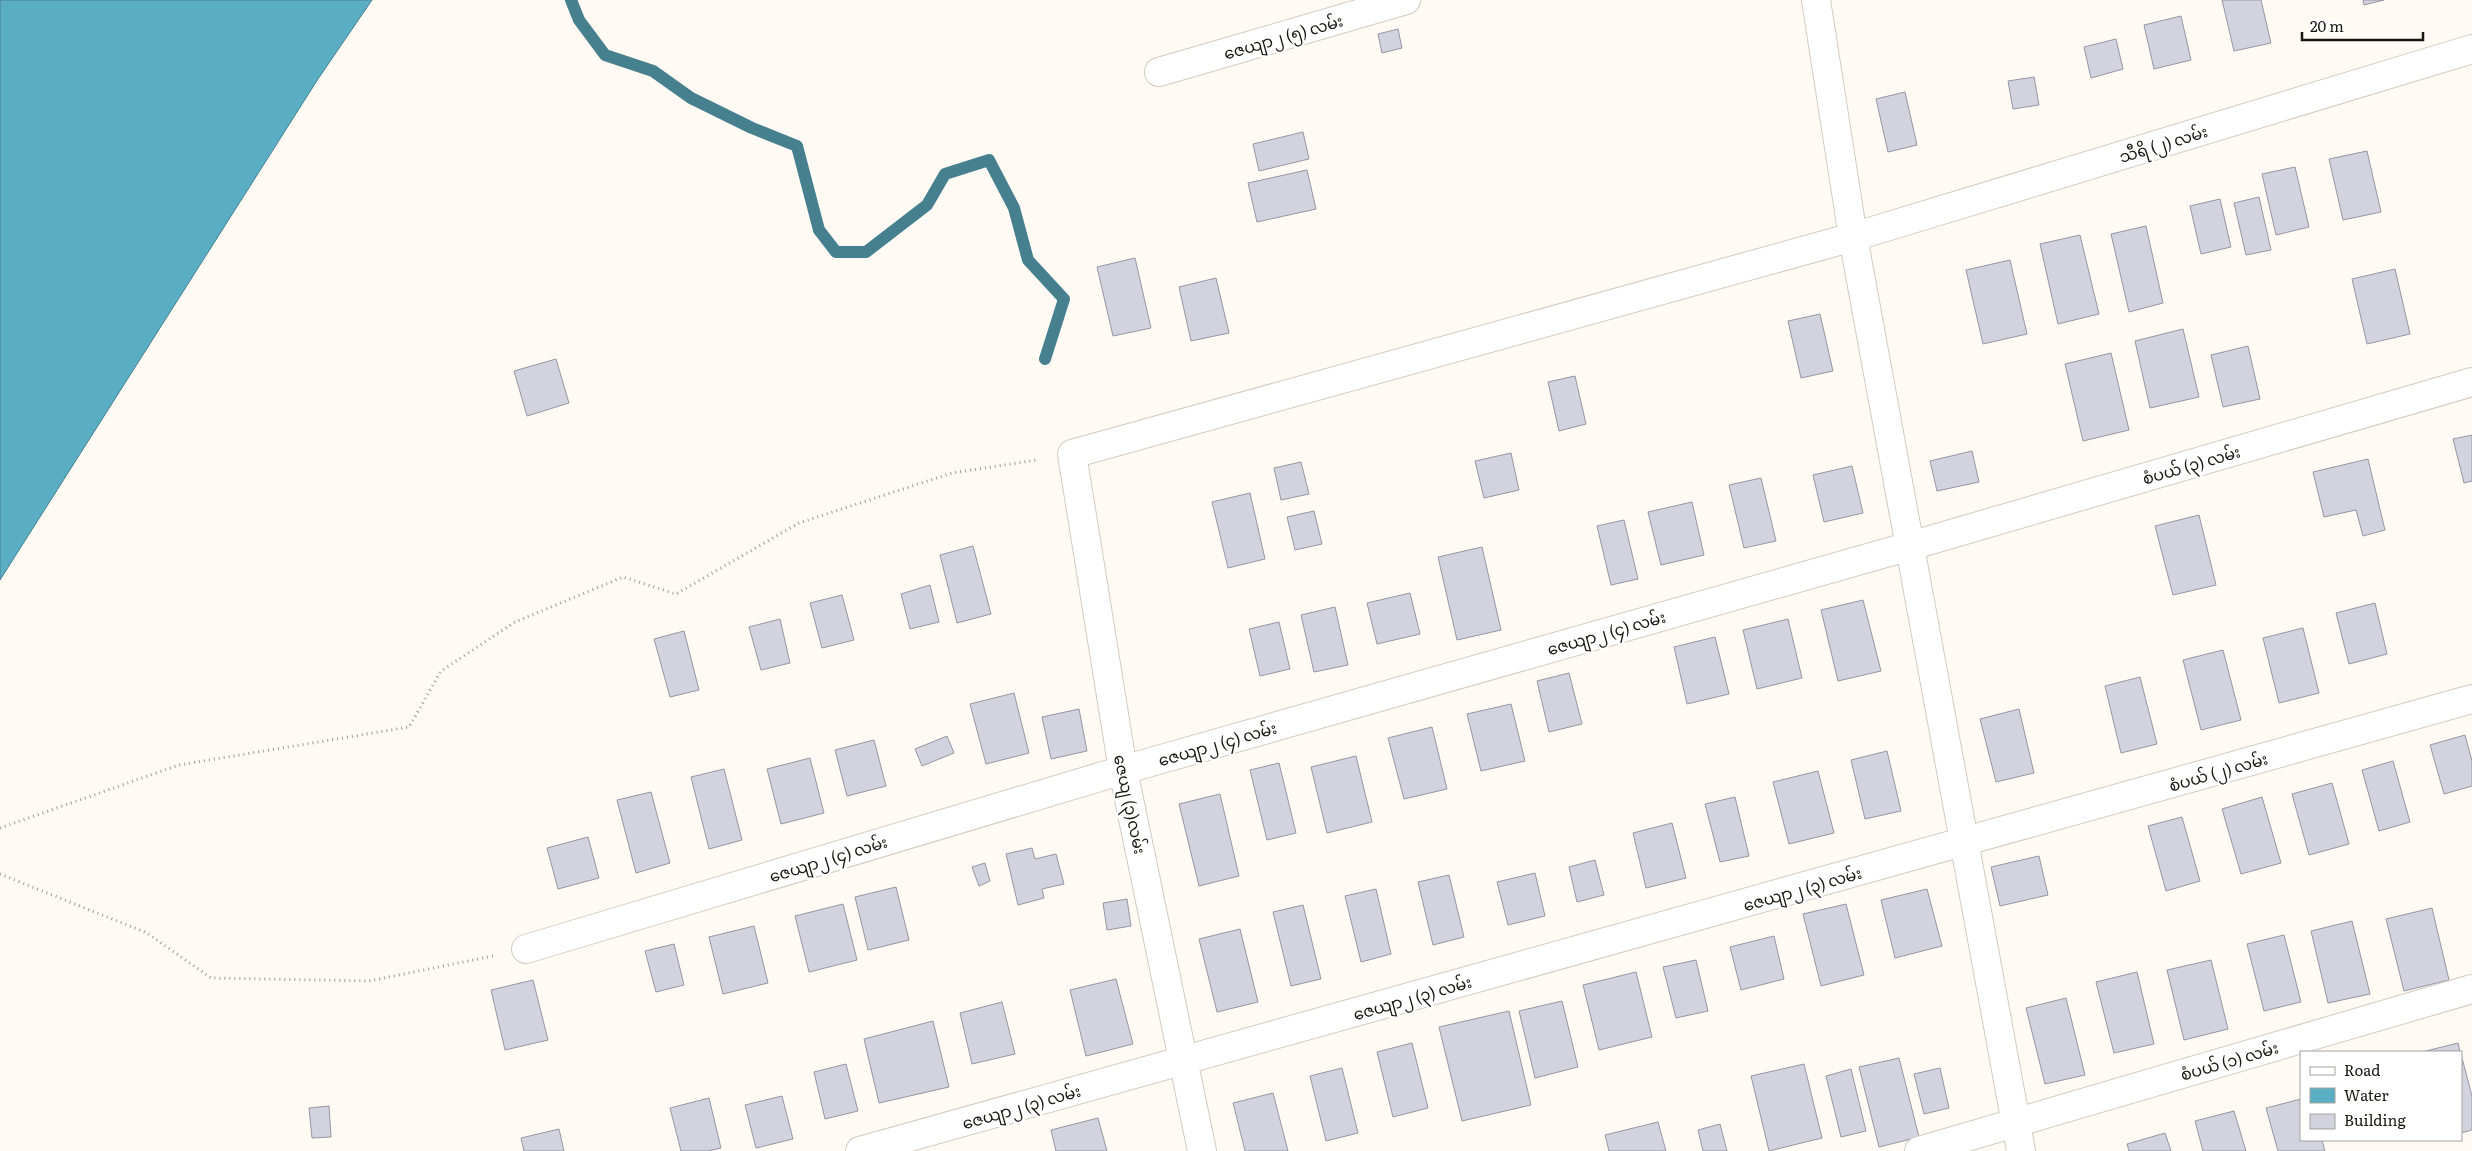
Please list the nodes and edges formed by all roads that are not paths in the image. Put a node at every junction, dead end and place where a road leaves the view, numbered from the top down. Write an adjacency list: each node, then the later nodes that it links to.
1 (1406, 0): 4 (street, ဇေယျာ၂ (၅) လမ်း)
2 (1816, 0): 5 (street)
3 (2472, 49): 5 (street, သီရိ (၂) လမ်း)
4 (1159, 72)
5 (1853, 238): 7 (street, သီရိ (၂) လမ်း); 8 (street)
6 (2472, 382): 8 (street, စံပယ် (၃) လမ်း)
7 (1072, 454): 10 (street, ဇေယျ (၃)လမ်း)
8 (1910, 546): 10 (street, ဇေယျာ၂ (၄) လမ်း); 11 (street)
9 (2472, 699): 11 (street, စံပယ် (၂) လမ်း)
10 (1123, 770): 12 (street, ဇေယျာ၂ (၄) လမ်း); 14 (street, ဇေယျ (၃)လမ်း)
11 (1964, 843): 14 (street, ဇေယျာ၂ (၃) လမ်း); 15 (street)
12 (526, 949)
13 (2472, 989): 15 (street, စံပယ် (၁) လမ်း)
14 (1185, 1060): 16 (street, ဇေယျာ၂ (၃) လမ်း); 17 (street, ဇေယျ (၃)လမ်း)
15 (2015, 1122): 18 (street, စံပယ် (၁) လမ်း); 19 (street)
16 (860, 1151)
17 (1202, 1151)
18 (1919, 1151)
19 (2021, 1151)

